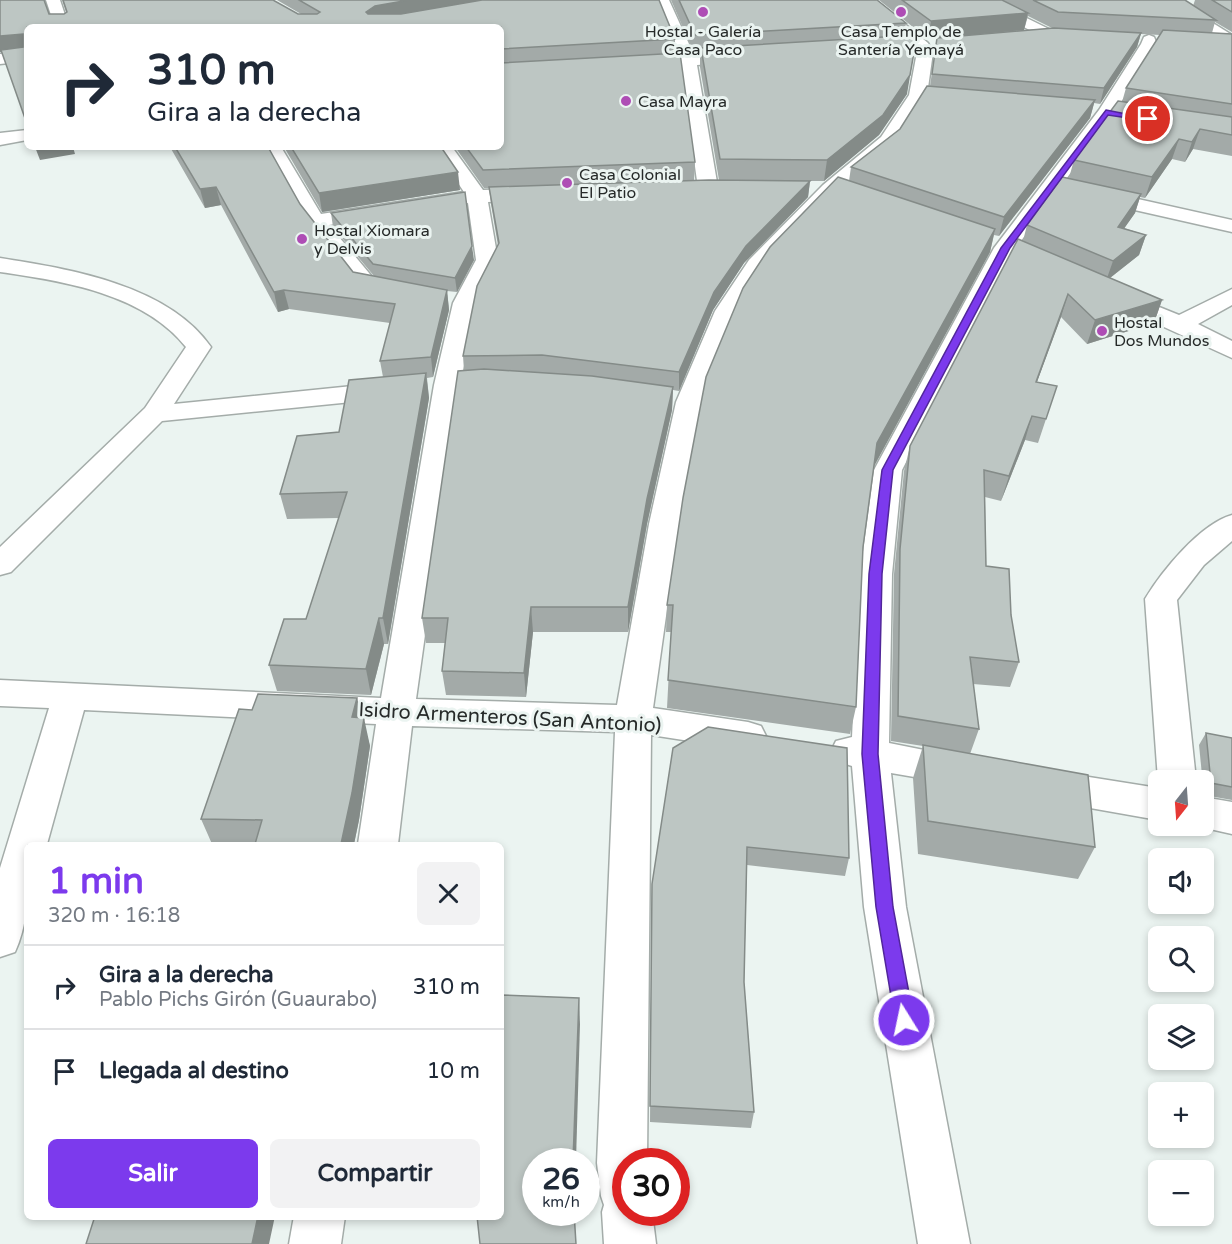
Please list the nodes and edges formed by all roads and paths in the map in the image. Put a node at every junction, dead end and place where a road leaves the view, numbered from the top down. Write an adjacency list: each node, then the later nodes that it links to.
1 (53, 0): 7 (street)
2 (662, 0): 17 (street)
3 (865, 0): 29 (street)
4 (979, 0): 8 (street)
5 (1168, 1): 6 (street); 13 (street)
6 (1191, 2)
7 (61, 24)
8 (1050, 35): 9 (street); 10 (street)
9 (1070, 35)
10 (1016, 38)
11 (1149, 40): 23 (street)
12 (1208, 44): 13 (street)
13 (1232, 44)
14 (24, 56): 16 (street)
15 (759, 57): 17 (street)
16 (0, 59)
17 (688, 61): 18 (street); 24 (street)
18 (618, 65)
19 (24, 135): 20 (street)
20 (0, 139)
21 (274, 150): 31 (street)
22 (445, 150): 30 (street)
23 (1053, 186): 32 (street); 50 (street)
24 (708, 188): 25 (street); 26 (street)
25 (730, 188)
26 (685, 189)
27 (797, 189): 29 (street)
28 (558, 193): 30 (street)
29 (841, 193): 47 (street)
30 (477, 196): 31 (street); 40 (street)
31 (315, 221): 35 (street)
32 (1232, 226)
33 (0, 266): 41 (street)
34 (1104, 291): 37 (street)
35 (410, 293)
36 (1232, 296): 37 (street)
37 (1180, 324): 38 (street)
38 (1232, 351)
39 (476, 383): 40 (street)
40 (428, 387): 41 (street); 46 (street)
41 (154, 414): 43 (street)
42 (1232, 525): 51 (street)
43 (0, 565)
44 (0, 693): 45 (street, Isidro Armenteros (San Antonio))
45 (70, 696): 46 (street, Isidro Armenteros (San Antonio)); 55 (street)
46 (396, 712): 47 (street, Isidro Armenteros (San Antonio)); 56 (street)
47 (633, 719): 48 (street, Isidro Armenteros (San Antonio)); 59 (street)
48 (775, 740)
49 (811, 745): 50 (street)
50 (870, 754): 52 (street); 64 (street)
51 (1177, 770)
52 (1148, 802)
53 (1214, 815): 54 (street)
54 (1232, 818)
55 (28, 842)
56 (378, 842)
57 (24, 855): 58 (street)
58 (0, 938)
59 (622, 1148)
60 (319, 1220): 62 (street)
61 (628, 1226): 63 (street)
62 (315, 1244)
63 (630, 1244)
64 (944, 1244)

